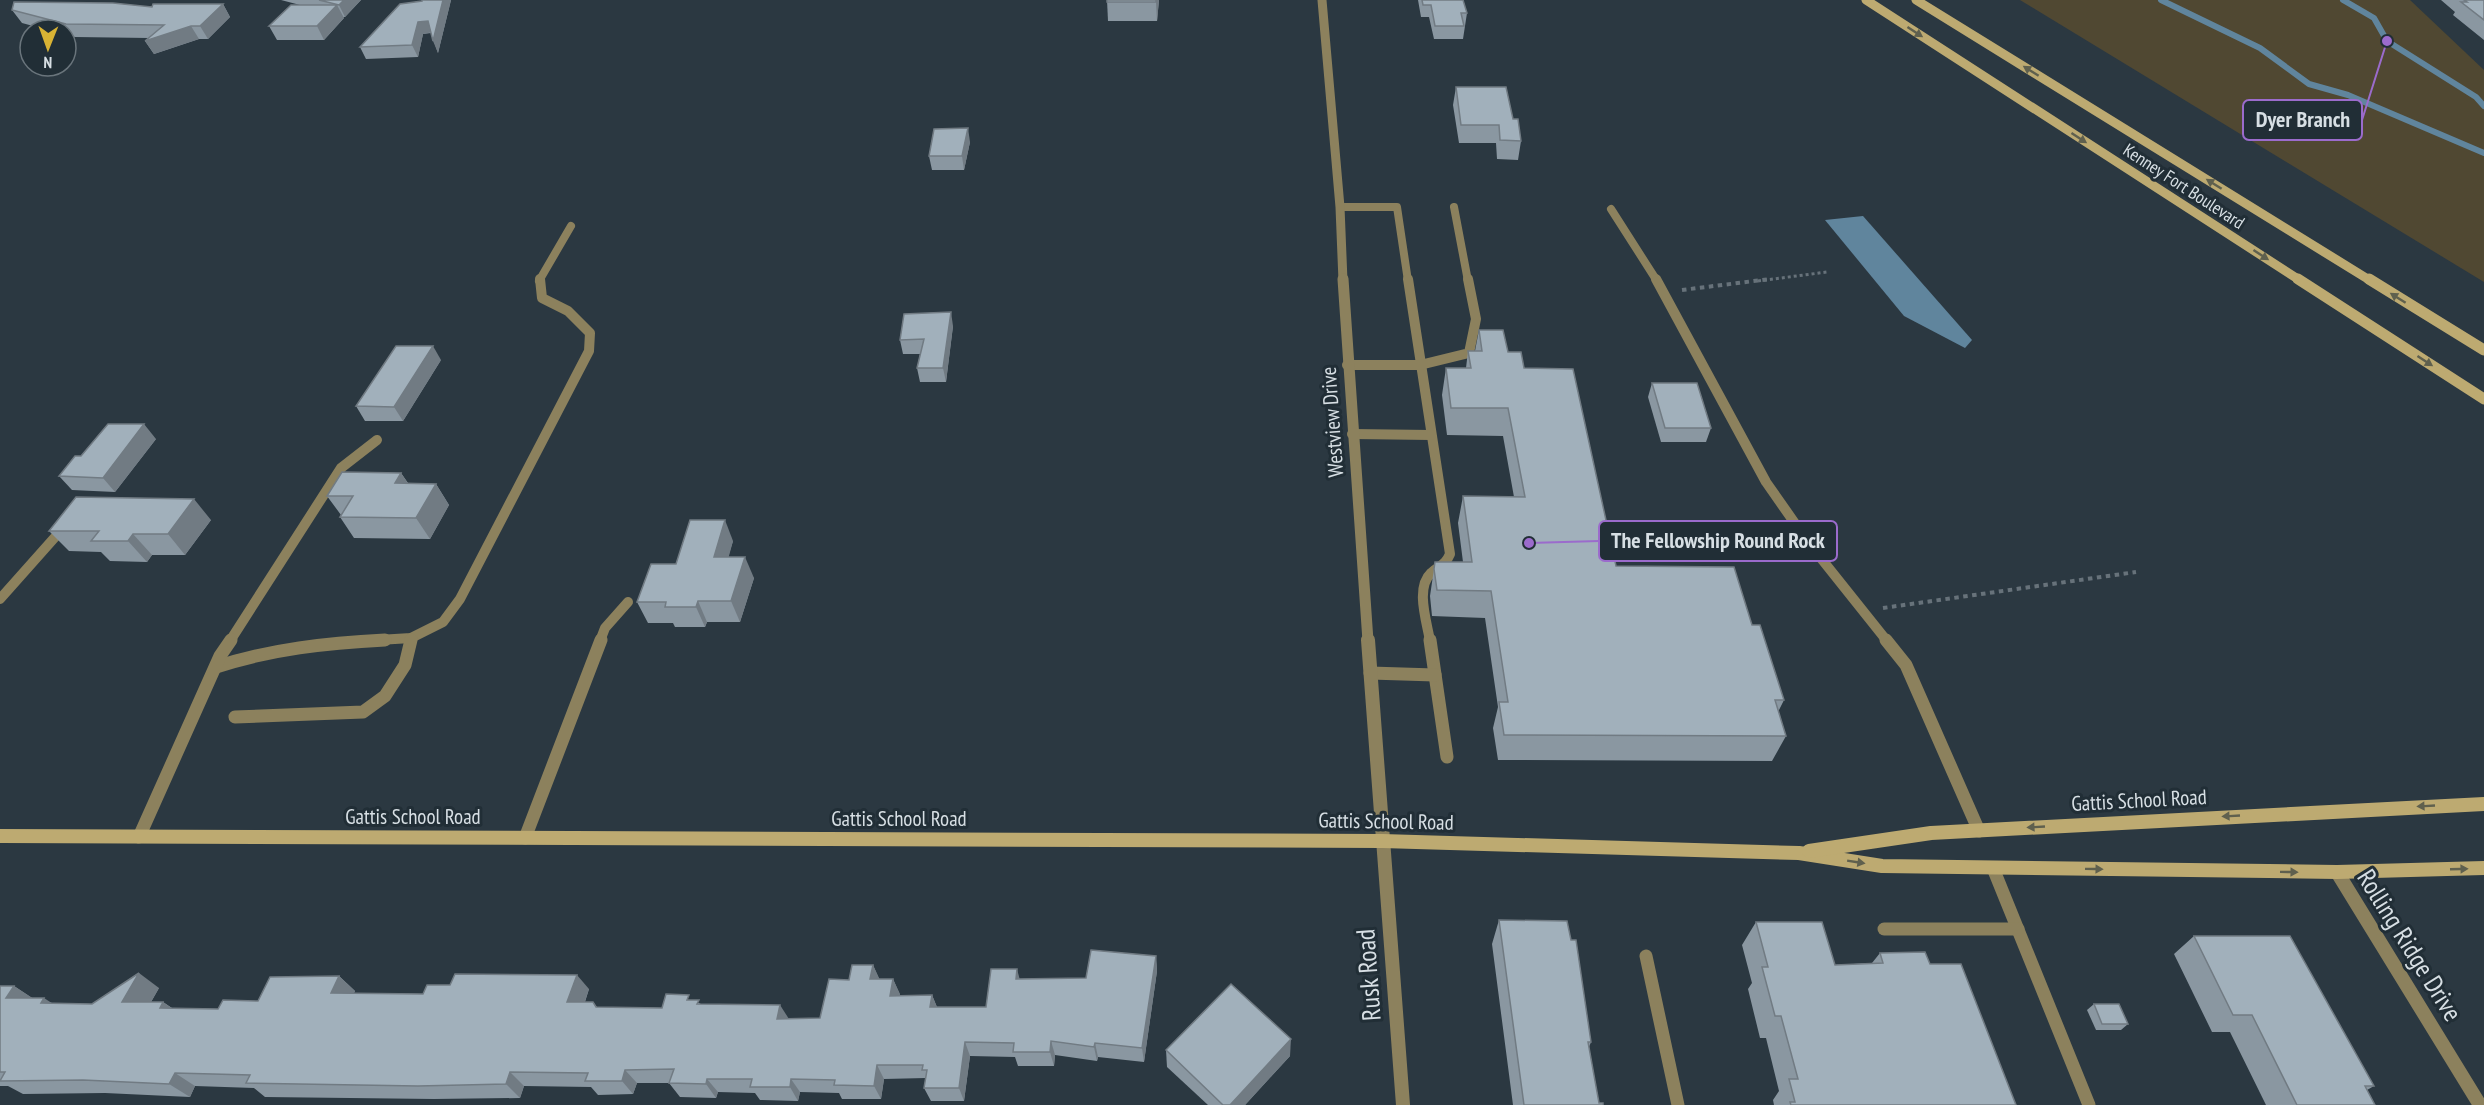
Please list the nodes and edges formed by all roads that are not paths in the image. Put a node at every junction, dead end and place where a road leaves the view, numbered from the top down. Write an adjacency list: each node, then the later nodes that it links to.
1 (1322, 0): 4 (street, Westview Drive)
2 (1866, 0): 11 (main road, Kenney Fort Boulevard, one-way to 11)
3 (1916, 0): 8 (main road, Kenney Fort Boulevard, one-way to 3)
4 (1340, 207): 9 (lane); 10 (street, Westview Drive)
5 (1454, 207): 9 (lane)
6 (1611, 208): 25 (lane)
7 (571, 226): 18 (lane)
8 (2484, 350)
9 (1420, 364): 10 (lane); 13 (lane)
10 (1347, 365): 12 (street, Westview Drive)
11 (2484, 399)
12 (1352, 434): 13 (lane); 20 (street, Westview Drive)
13 (1431, 435): 21 (lane)
14 (377, 440): 19 (lane)
15 (68, 522): 16 (lane)
16 (0, 598)
17 (628, 602): 28 (lane)
18 (411, 638): 19 (lane); 22 (lane)
19 (216, 667): 27 (lane)
20 (1370, 673): 21 (lane); 29 (street, Westview Drive)
21 (1435, 675): 23 (lane)
22 (235, 717)
23 (1447, 757)
24 (2484, 804): 25 (main road, Gattis School Road, one-way to 25)
25 (1979, 831): 30 (main road, Gattis School Road)
26 (0, 836): 27 (main road, Gattis School Road)
27 (139, 837): 28 (main road, Gattis School Road)
28 (525, 838): 29 (main road, Gattis School Road)
29 (1382, 841): 30 (main road, Gattis School Road); 37 (street, Rusk Road)
30 (1799, 853): 31 (main road, Gattis School Road, one-way to 31)
31 (1993, 868): 33 (main road, Gattis School Road, one-way to 33); 35 (lane)
32 (2484, 868): 33 (main road, Gattis School Road, one-way to 32)
33 (2337, 872): 40 (street, Rolling Ridge Drive)
34 (1884, 929): 35 (lane)
35 (2018, 929): 39 (lane)
36 (1646, 956): 38 (lane)
37 (1402, 1105)
38 (1678, 1105)
39 (2089, 1105)
40 (2480, 1105)

